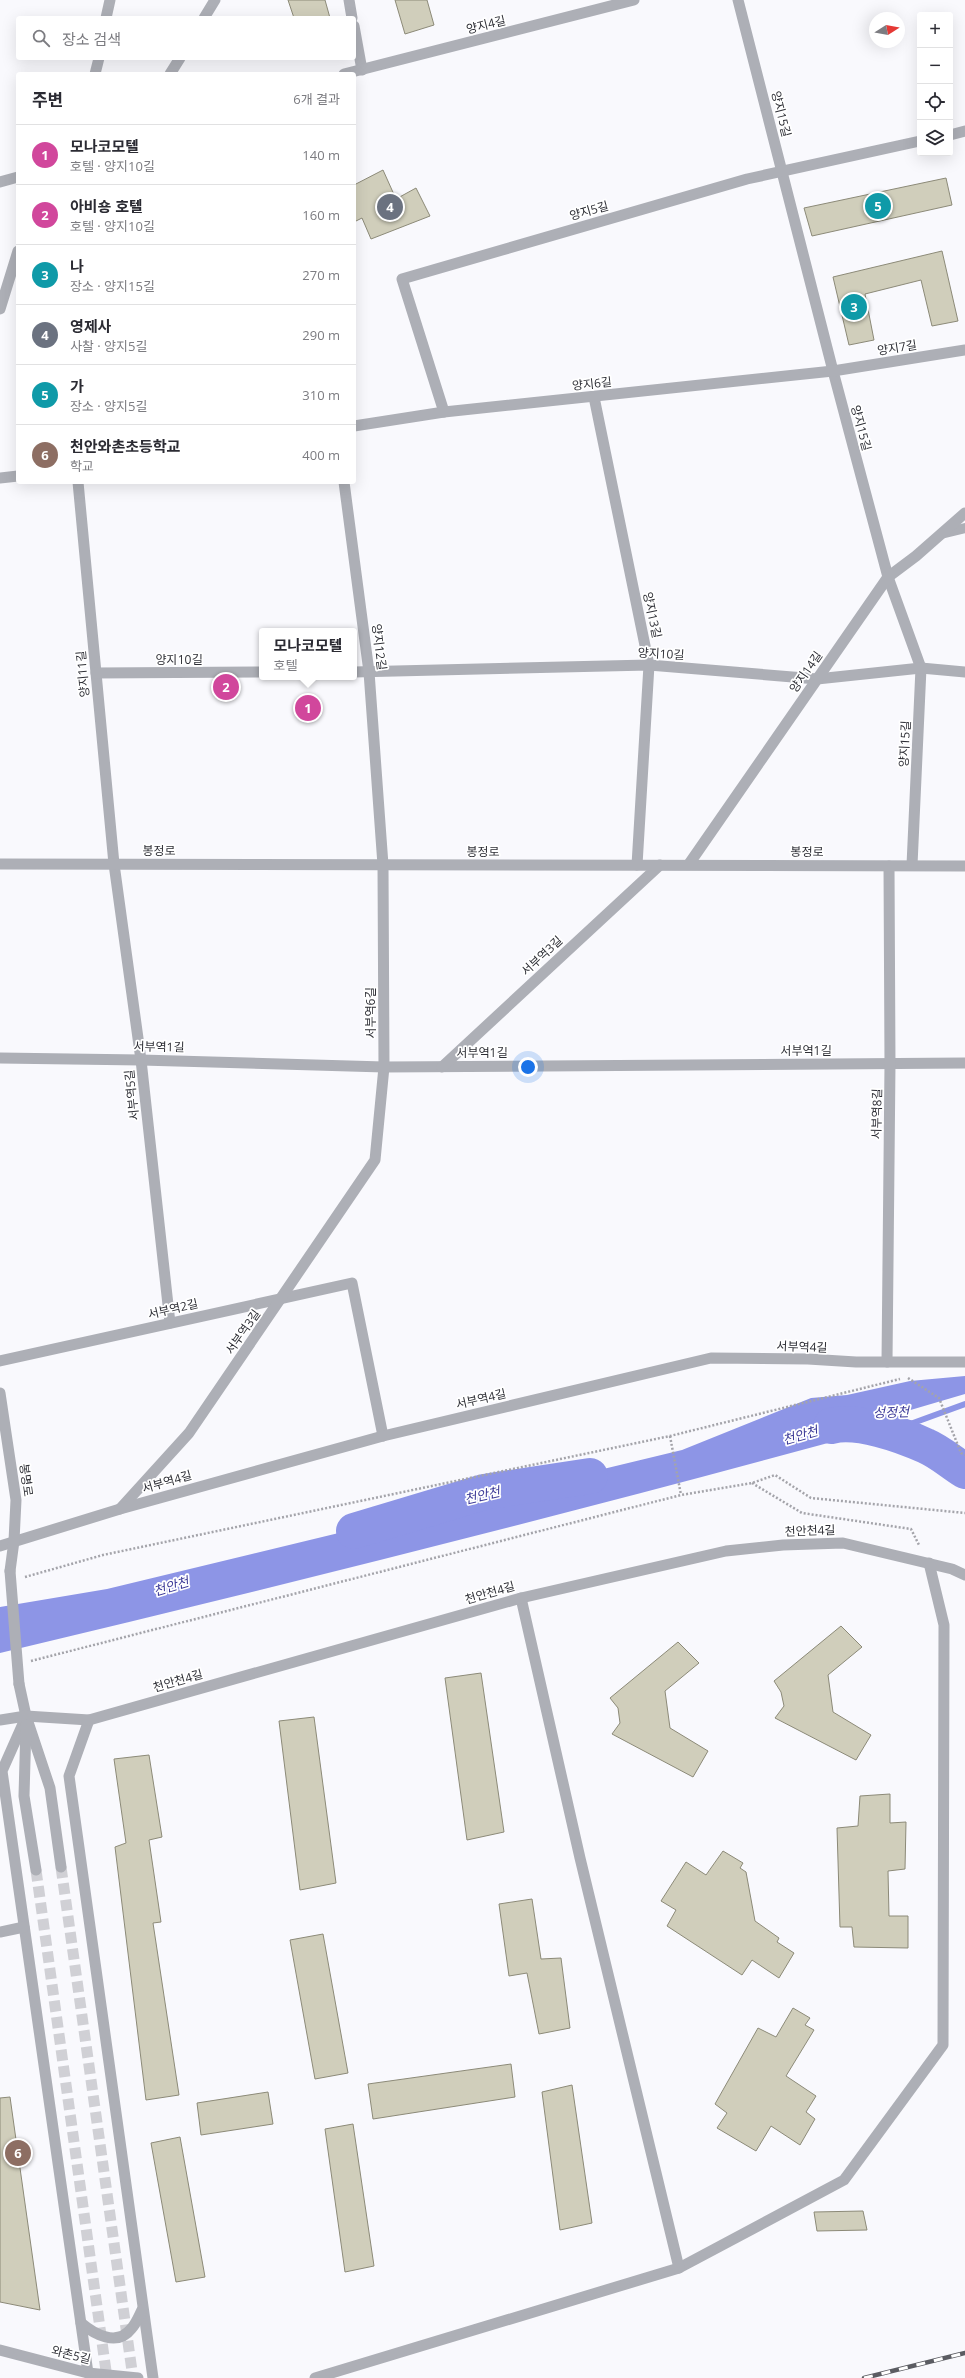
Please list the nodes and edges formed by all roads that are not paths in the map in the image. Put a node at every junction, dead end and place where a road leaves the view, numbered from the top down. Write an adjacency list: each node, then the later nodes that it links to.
1 (110, 0): 6 (street)
2 (215, 0): 7 (street)
3 (349, 0): 8 (street)
4 (634, 0): 12 (street, 양지4길)
5 (738, 0): 19 (street, 양지15길)
6 (106, 16)
7 (205, 16)
8 (352, 16)
9 (356, 37): 12 (street)
10 (99, 60): 13 (street)
11 (179, 60): 14 (street)
12 (362, 70): 15 (street, 양지4길)
13 (96, 72)
14 (171, 72)
15 (353, 72)
16 (965, 131): 17 (street)
17 (953, 134)
18 (917, 142): 19 (street, 양지5길)
19 (782, 172): 25 (street, 양지15길); 27 (street, 양지5길)
20 (16, 178): 21 (street)
21 (0, 182)
22 (16, 257): 23 (street)
23 (0, 309)
24 (965, 350): 25 (street, 양지7길)
25 (833, 372): 26 (street, 양지6길); 36 (street, 양지15길)
26 (594, 397): 27 (street, 양지6길); 37 (street, 양지13길)
27 (444, 412): 28 (street, 양지6길)
28 (356, 426)
29 (16, 476): 30 (street)
30 (0, 478)
31 (78, 484): 43 (street, 양지11길)
32 (344, 484): 41 (street, 양지12길)
33 (965, 513): 35 (street, 양지14길)
34 (965, 528): 35 (lane)
35 (941, 534): 36 (street, 양지14길)
36 (888, 577): 38 (street, 양지15길); 44 (street, 양지14길)
37 (649, 665): 41 (street, 양지10길); 44 (street, 양지10길); 49 (street, 양지13길)
38 (921, 668): 42 (street, 양지10길); 44 (street, 양지10길); 51 (street, 양지15길)
39 (259, 672): 43 (street, 양지10길)
40 (357, 672): 41 (street, 양지10길)
41 (369, 672): 48 (street, 양지12길)
42 (965, 672)
43 (96, 673): 46 (street, 양지11길)
44 (817, 679): 47 (street, 양지14길)
45 (0, 864): 46 (street, 봉정로)
46 (114, 864): 48 (street, 봉정로); 55 (street, 서부역5길)
47 (688, 864): 50 (street, 봉정로); 52 (street, 봉정로)
48 (383, 865): 49 (street, 봉정로); 59 (street, 서부역6길)
49 (637, 865): 50 (street, 봉정로)
50 (660, 865): 58 (street, 서부역3길)
51 (912, 865): 52 (street, 봉정로); 53 (street, 봉정로)
52 (889, 866): 57 (street, 서부역8길)
53 (965, 866)
54 (0, 1058): 55 (street, 서부역1길)
55 (141, 1060): 59 (street, 서부역1길); 62 (street, 서부역5길)
56 (965, 1063): 57 (street, 서부역1길)
57 (890, 1064): 58 (street, 서부역1길); 64 (street, 서부역8길)
58 (442, 1066): 59 (street, 서부역1길)
59 (384, 1067): 60 (street, 서부역6길)
60 (374, 1160): 61 (street, 서부역3길)
61 (282, 1298): 62 (street, 서부역2길); 67 (street, 서부역2길); 68 (street, 서부역3길)
62 (170, 1323): 63 (street, 서부역2길)
63 (0, 1361)
64 (887, 1362): 65 (street, 서부역4길); 67 (street, 서부역4길)
65 (965, 1362)
66 (0, 1393): 69 (street, 봉명로)
67 (383, 1436): 68 (street, 서부역4길)
68 (120, 1509): 69 (street, 서부역4길)
69 (14, 1541): 70 (street, 서부역4길); 74 (street, 봉명로, bridge)
70 (0, 1546)
71 (929, 1563): 72 (street, 천안천4길); 73 (street, 천안천4길); 81 (street)
72 (965, 1575)
73 (521, 1598): 76 (street, 천안천4길); 81 (street)
74 (26, 1716): 75 (street, 천안천4길); 76 (street, 천안천4길); 77 (street); 78 (street); 79 (street)
75 (0, 1720)
76 (89, 1720): 82 (street)
77 (61, 1868)
78 (36, 1870)
79 (24, 1927): 80 (street); 83 (street)
80 (0, 1932)
81 (679, 2268): 88 (street)
82 (142, 2310): 83 (street); 87 (street)
83 (81, 2323): 85 (street)
84 (0, 2350): 85 (street, 와촌5길)
85 (88, 2373): 86 (street, 와촌5길)
86 (138, 2378)
87 (153, 2378)
88 (315, 2378)

